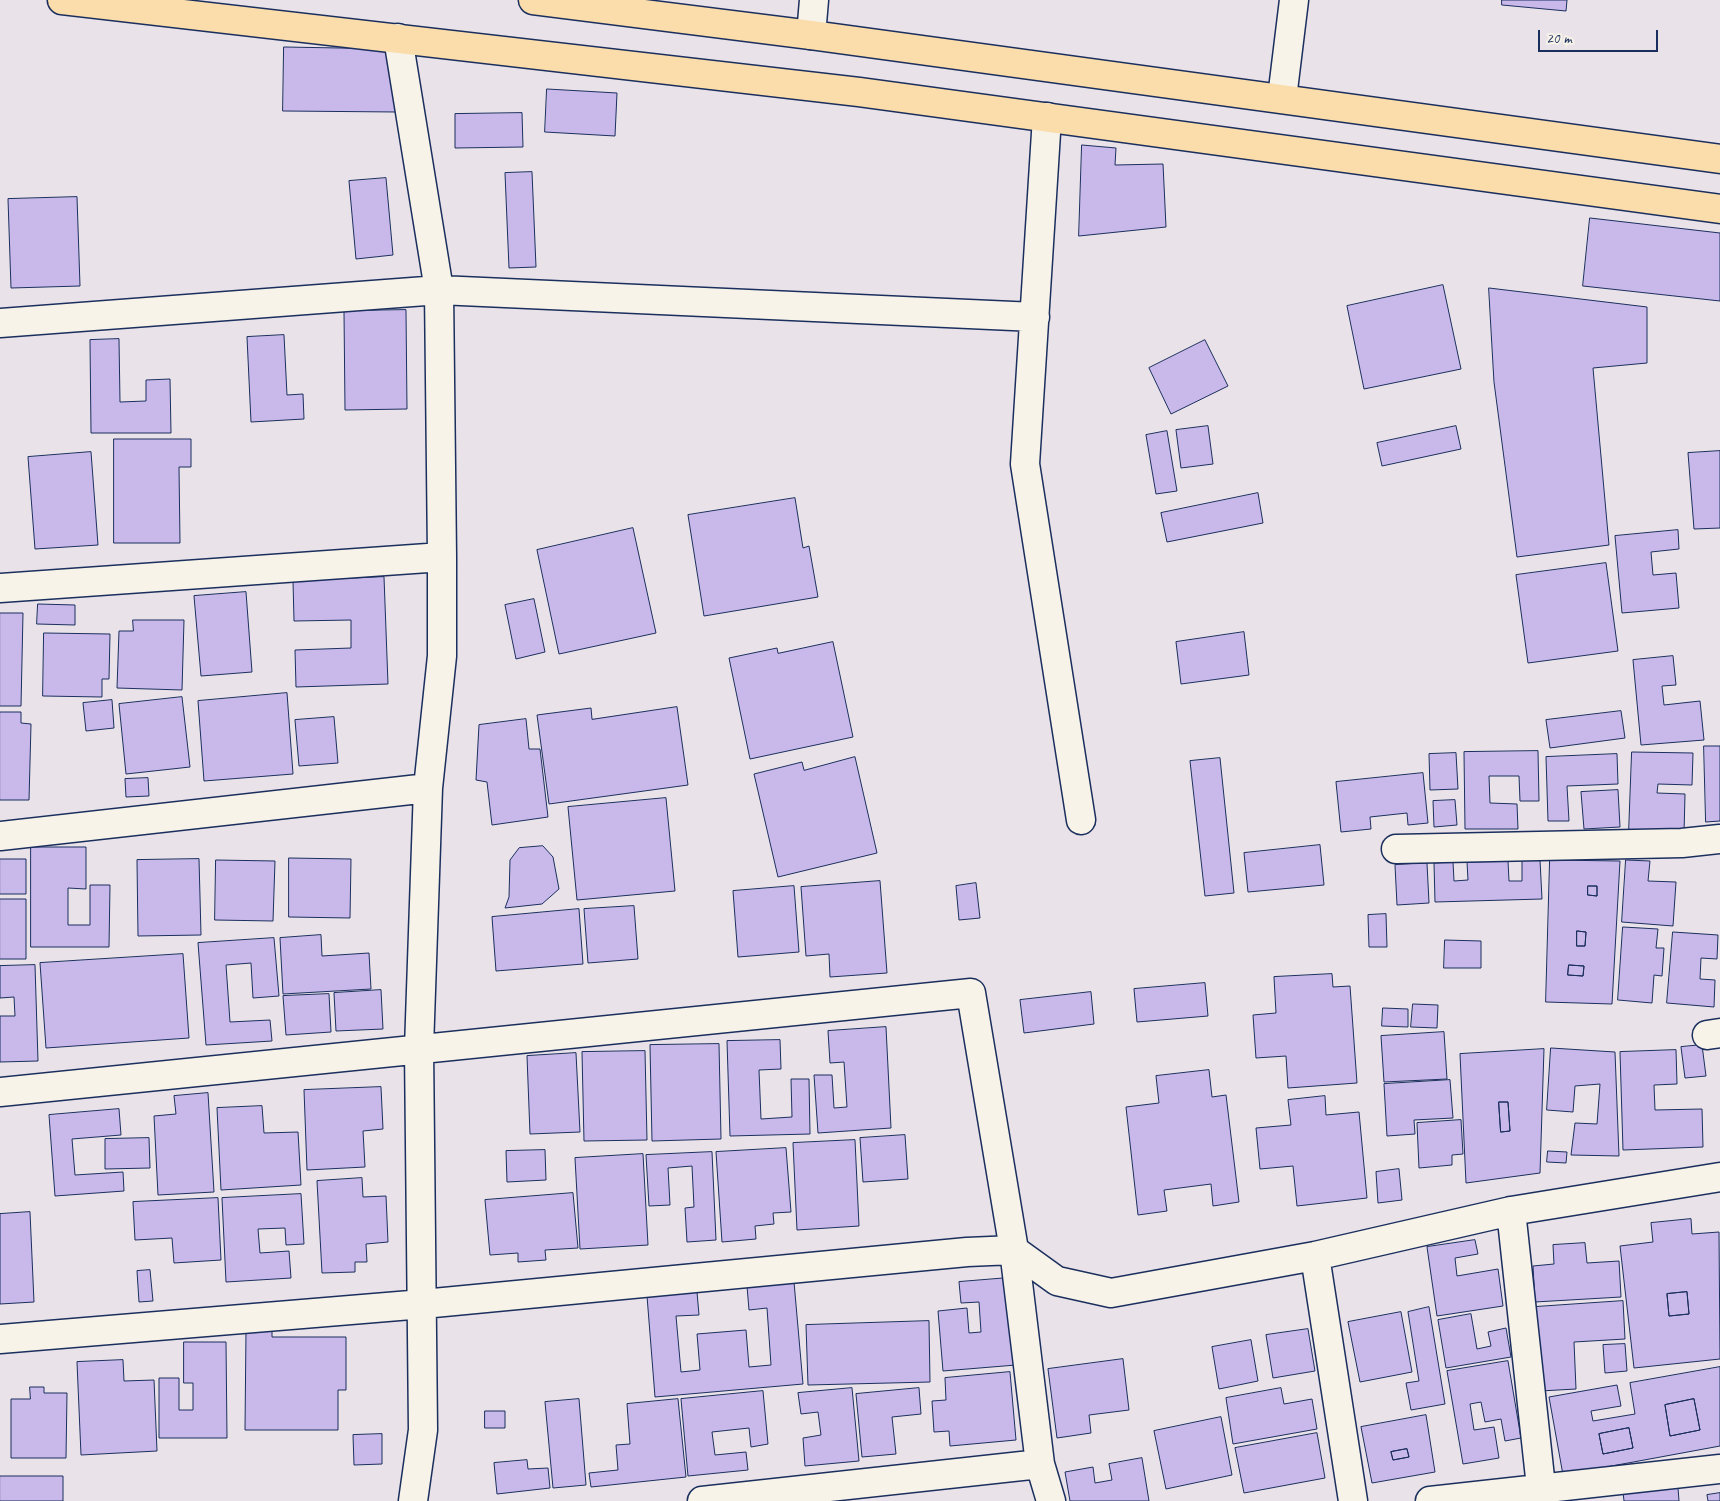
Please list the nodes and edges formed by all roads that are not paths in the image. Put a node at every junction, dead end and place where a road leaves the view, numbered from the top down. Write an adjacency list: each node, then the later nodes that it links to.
1 (62, 0): 6 (main road)
2 (534, 0): 5 (main road)
3 (814, 0): 5 (street)
4 (1294, 0): 7 (street)
5 (811, 35): 7 (main road)
6 (398, 38): 8 (main road); 11 (street)
7 (1282, 98): 9 (main road)
8 (1047, 117): 10 (main road); 12 (street)
9 (1720, 159)
10 (1720, 209)
11 (438, 290): 12 (street); 13 (street); 14 (street)
12 (1035, 317): 17 (street)
13 (0, 323)
14 (442, 557): 15 (street); 16 (street)
15 (0, 588)
16 (428, 788): 18 (street); 21 (street)
17 (1081, 820)
18 (0, 836)
19 (1720, 839): 20 (street)
20 (1396, 849)
21 (419, 1048): 22 (street); 25 (street); 27 (street)
22 (0, 1092)
23 (1720, 1176): 24 (street)
24 (1511, 1211): 26 (street); 31 (street)
25 (1014, 1250): 26 (street); 27 (street); 29 (street)
26 (1315, 1256): 35 (street)
27 (423, 1304): 28 (street); 32 (street)
28 (0, 1339)
29 (1040, 1464): 33 (street); 34 (street)
30 (1720, 1469): 31 (street)
31 (1541, 1487): 36 (street)
32 (413, 1501)
33 (702, 1501)
34 (1051, 1501)
35 (1352, 1501)
36 (1430, 1501)

